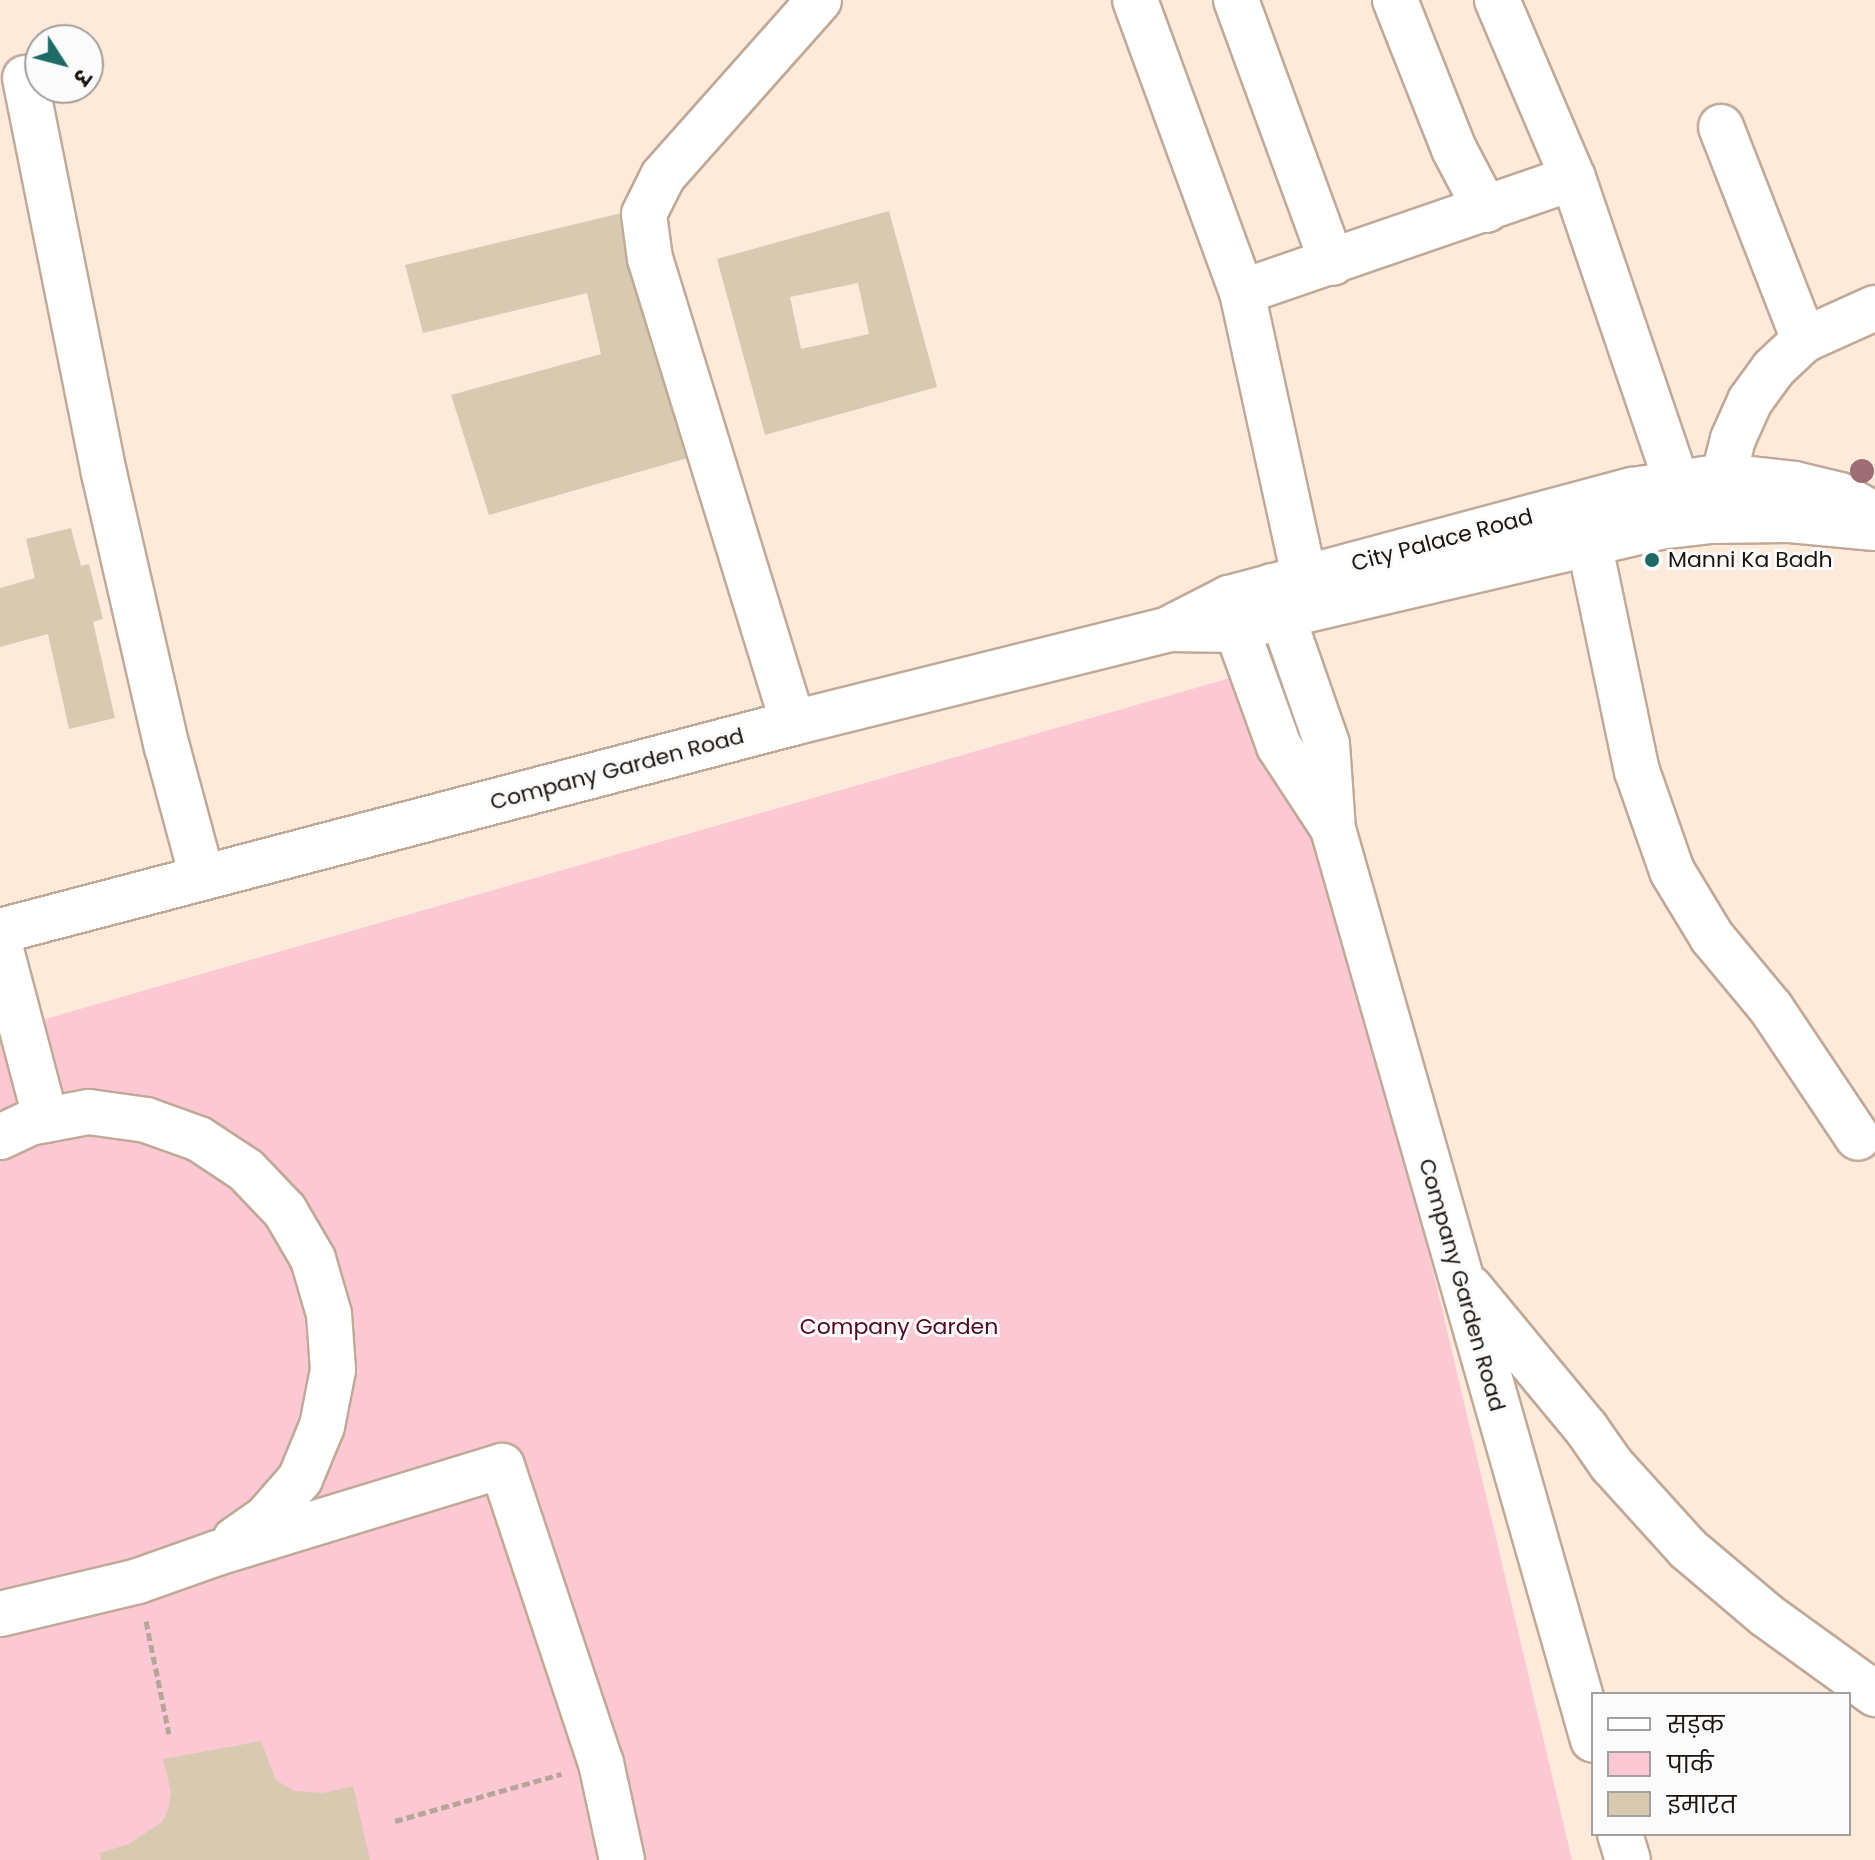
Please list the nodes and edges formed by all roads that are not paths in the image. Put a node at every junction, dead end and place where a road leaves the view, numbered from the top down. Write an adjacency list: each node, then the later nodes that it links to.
1 (819, 0): 22 (street)
2 (1135, 0): 11 (street)
3 (1236, 0): 10 (street)
4 (1395, 0): 9 (street)
5 (1497, 0): 8 (street)
6 (30, 104): 24 (street)
7 (1721, 127): 13 (street)
8 (1573, 178): 9 (street); 15 (street)
9 (1486, 210): 10 (street)
10 (1332, 263): 11 (street)
11 (1242, 292): 20 (street)
12 (1875, 308): 13 (street)
13 (1804, 340): 14 (street)
14 (1724, 476): 15 (street, City Palace Road); 16 (street, City Palace Road); 17 (street)
15 (1677, 484): 20 (street, City Palace Road)
16 (1875, 515)
17 (1712, 521): 18 (street, City Palace Road); 19 (street, City Palace Road)
18 (1875, 528)
19 (1589, 542): 20 (street, City Palace Road); 29 (street)
20 (1292, 597): 21 (street, Company Garden Road); 23 (street, Company Garden Road)
21 (1233, 614): 22 (street, Company Garden Road); 23 (street, Company Garden Road)
22 (793, 723): 24 (street, Company Garden Road)
23 (1333, 829): 30 (street, Company Garden Road)
24 (202, 877): 25 (street, Company Garden Road)
25 (0, 931)
26 (0, 946): 27 (street)
27 (46, 1120): 28 (street); 31 (street)
28 (0, 1137)
29 (1858, 1138)
30 (1459, 1274): 35 (street); 36 (street, Company Garden Road)
31 (217, 1553): 33 (street); 38 (street)
32 (0, 1581): 33 (street)
33 (67, 1596): 34 (street)
34 (0, 1614)
35 (1875, 1694)
36 (1591, 1733)
37 (1621, 1836): 39 (street)
38 (622, 1860)
39 (1628, 1860)

